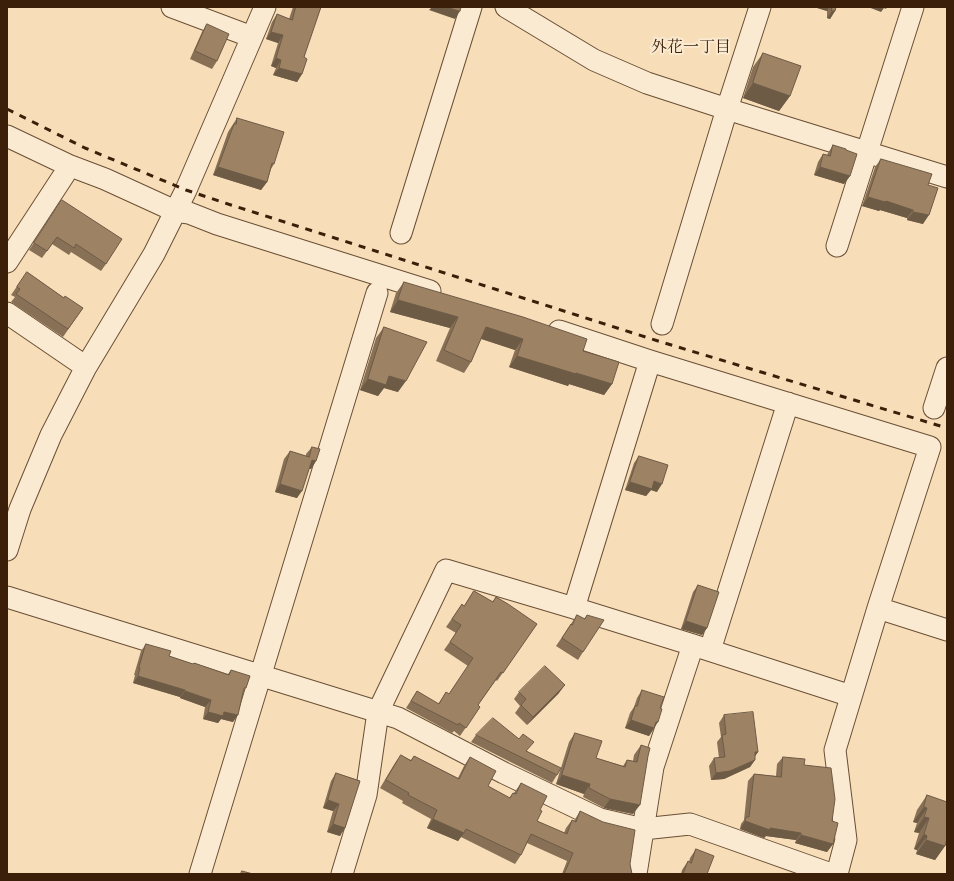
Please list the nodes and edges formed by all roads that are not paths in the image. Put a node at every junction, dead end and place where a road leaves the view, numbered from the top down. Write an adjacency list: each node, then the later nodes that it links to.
1 (172, 7): 7 (street)
2 (265, 7): 7 (street)
3 (471, 7): 14 (street)
4 (506, 7): 8 (street)
5 (760, 7): 8 (street)
6 (913, 7): 10 (street)
7 (252, 37): 13 (street)
8 (727, 109): 10 (street); 21 (street)
9 (7, 136): 11 (street)
10 (867, 152): 12 (street); 15 (street)
11 (68, 165): 13 (street); 16 (street)
12 (947, 177)
13 (175, 211): 18 (street); 23 (street)
14 (401, 233)
15 (837, 246)
16 (7, 262)
17 (377, 293): 33 (street)
18 (450, 297)
19 (7, 312): 23 (street)
20 (541, 324): 22 (street)
21 (662, 324)
22 (650, 361): 25 (street); 29 (street)
23 (86, 367): 27 (street)
24 (947, 368): 26 (street)
25 (788, 403): 30 (street); 32 (street)
26 (934, 408)
27 (7, 550)
28 (7, 597): 33 (street)
29 (574, 608): 32 (street); 35 (street)
30 (878, 608): 31 (street); 34 (street)
31 (947, 630)
32 (701, 648): 34 (street); 36 (street)
33 (260, 675): 35 (street); 37 (street)
34 (851, 696): 41 (street)
35 (378, 712): 36 (street); 38 (street)
36 (643, 829): 39 (street); 40 (street)
37 (200, 874)
38 (342, 874)
39 (636, 874)
40 (831, 874)
41 (837, 874)

